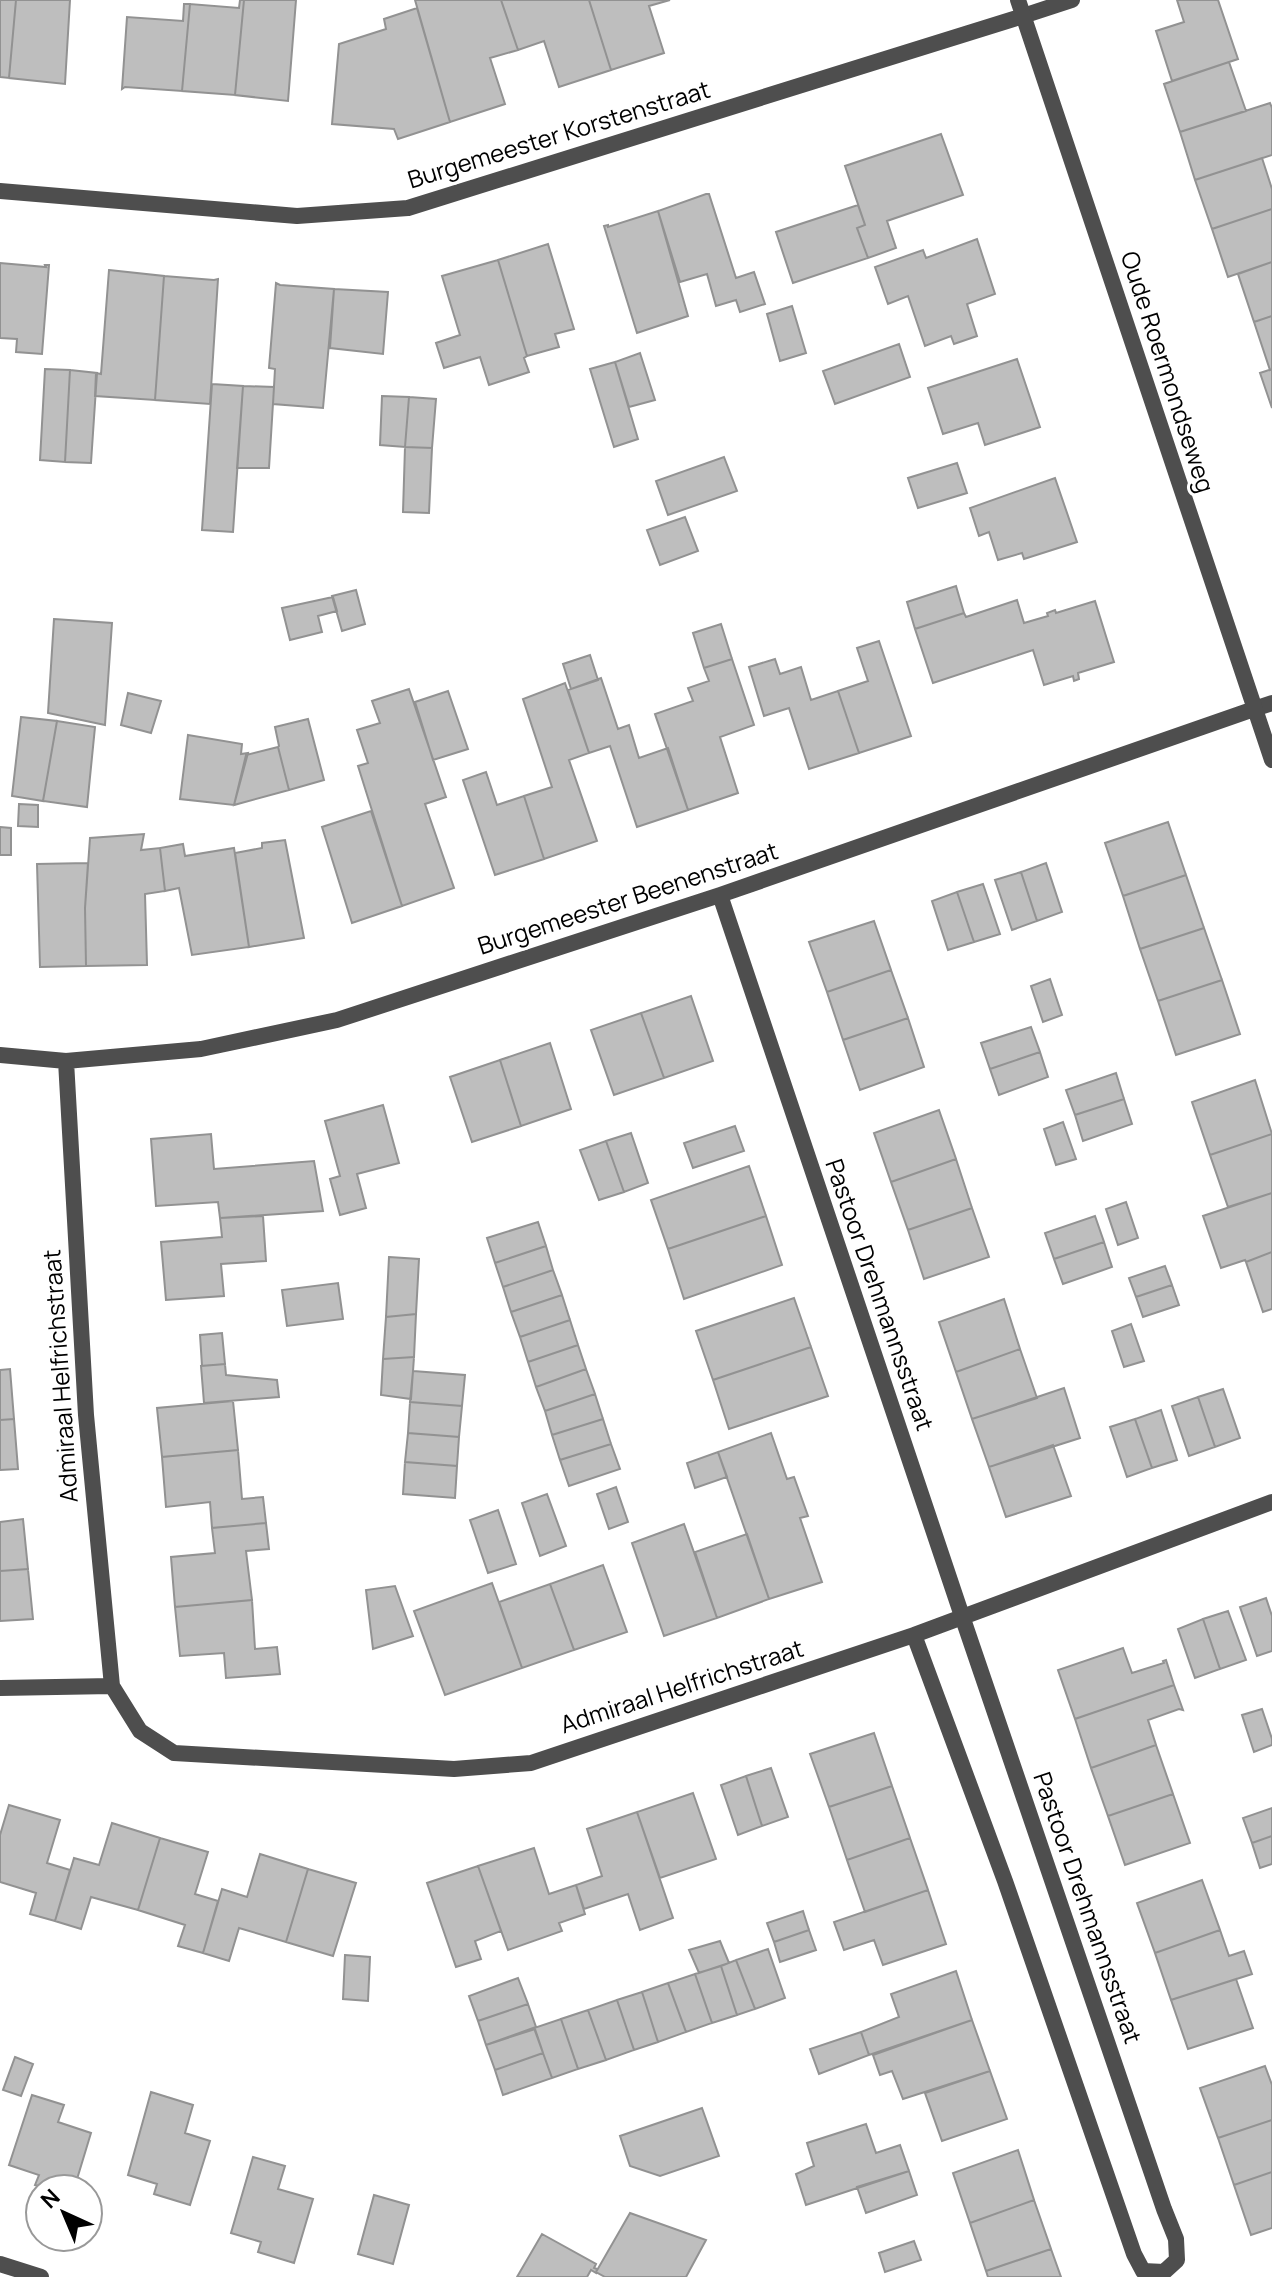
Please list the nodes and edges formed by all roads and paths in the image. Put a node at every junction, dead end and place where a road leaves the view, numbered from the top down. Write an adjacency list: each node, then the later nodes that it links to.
1 (1072, 0): 2 (street, Burgemeester Korstenstraat)
2 (1020, 8): 3 (street, Burgemeester Korstenstraat); 5 (street, Oude Roermondseweg)
3 (0, 191)
4 (1272, 703): 5 (street, Burgemeester Beenenstraat)
5 (1254, 709): 6 (street, Oude Roermondseweg); 7 (street, Burgemeester Beenenstraat)
6 (1272, 760)
7 (720, 895): 9 (street, Burgemeester Beenenstraat); 11 (street, Pastoor Drehmannsstraat)
8 (0, 1055): 9 (street, Burgemeester Beenenstraat)
9 (66, 1061): 13 (street, Admiraal Helfrichstraat)
10 (1272, 1502): 11 (street, Admiraal Helfrichstraat)
11 (962, 1616): 12 (street, Admiraal Helfrichstraat); 12 (street, Pastoor Drehmannsstraat)
12 (914, 1635): 13 (street, Admiraal Helfrichstraat)
13 (112, 1686): 14 (street)
14 (0, 1688)
15 (0, 2264): 16 (street)
16 (41, 2277)

